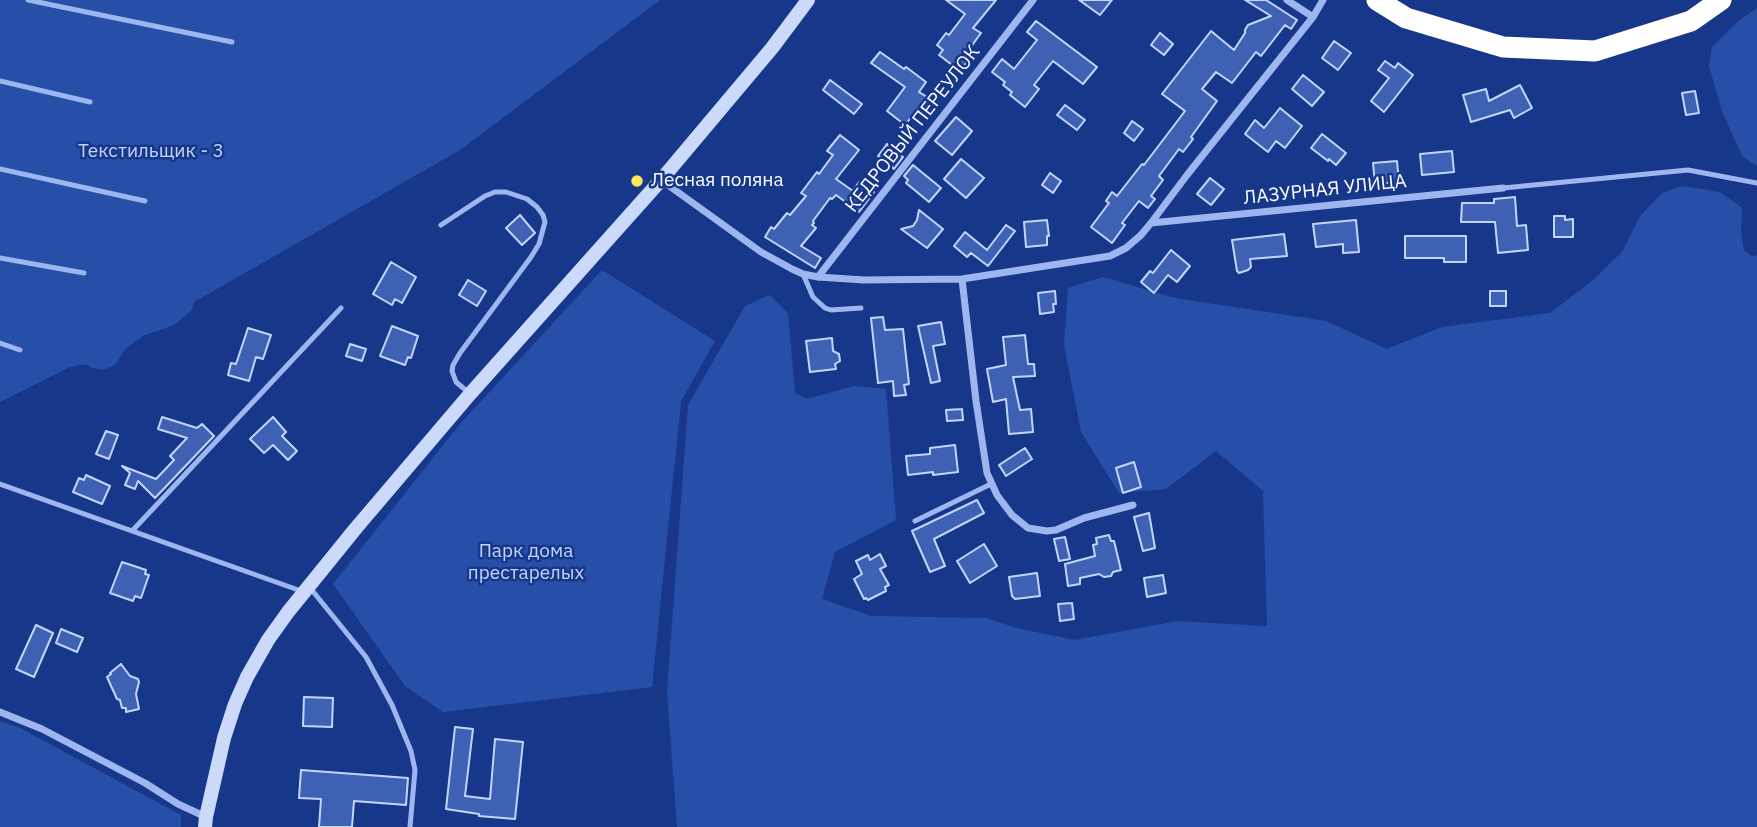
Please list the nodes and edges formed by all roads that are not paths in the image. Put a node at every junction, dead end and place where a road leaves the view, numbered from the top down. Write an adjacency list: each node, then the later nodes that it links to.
1 (27, 0): 9 (lane)
2 (808, 0): 13 (main road)
3 (1033, 0): 22 (street, КЕДРОВЫЙ ПЕРЕУЛОК)
4 (1287, 0): 8 (street)
5 (1323, 0): 8 (street)
6 (1377, 0): 7 (highway)
7 (1721, 0)
8 (1312, 17): 17 (street)
9 (232, 41)
10 (0, 81): 11 (lane)
11 (90, 102)
12 (0, 169): 16 (lane)
13 (661, 180): 21 (street); 28 (main road)
14 (1757, 183): 15 (lane)
15 (1503, 188): 17 (street, ЛАЗУРНАЯ УЛИЦА)
16 (145, 201)
17 (1151, 223): 23 (street)
18 (441, 225): 28 (lane)
19 (0, 258): 20 (lane)
20 (84, 273)
21 (803, 274): 22 (street); 25 (lane)
22 (818, 277): 23 (street)
23 (962, 279): 30 (street)
24 (341, 308): 33 (lane)
25 (861, 308)
26 (0, 344): 27 (lane)
27 (20, 350)
28 (470, 394): 34 (main road)
29 (0, 484): 33 (lane)
30 (991, 484): 31 (street); 32 (lane)
31 (1133, 505)
32 (915, 521)
33 (134, 530): 34 (lane)
34 (306, 589): 36 (main road); 37 (lane)
35 (0, 712): 36 (street)
36 (206, 822)
37 (410, 827)

